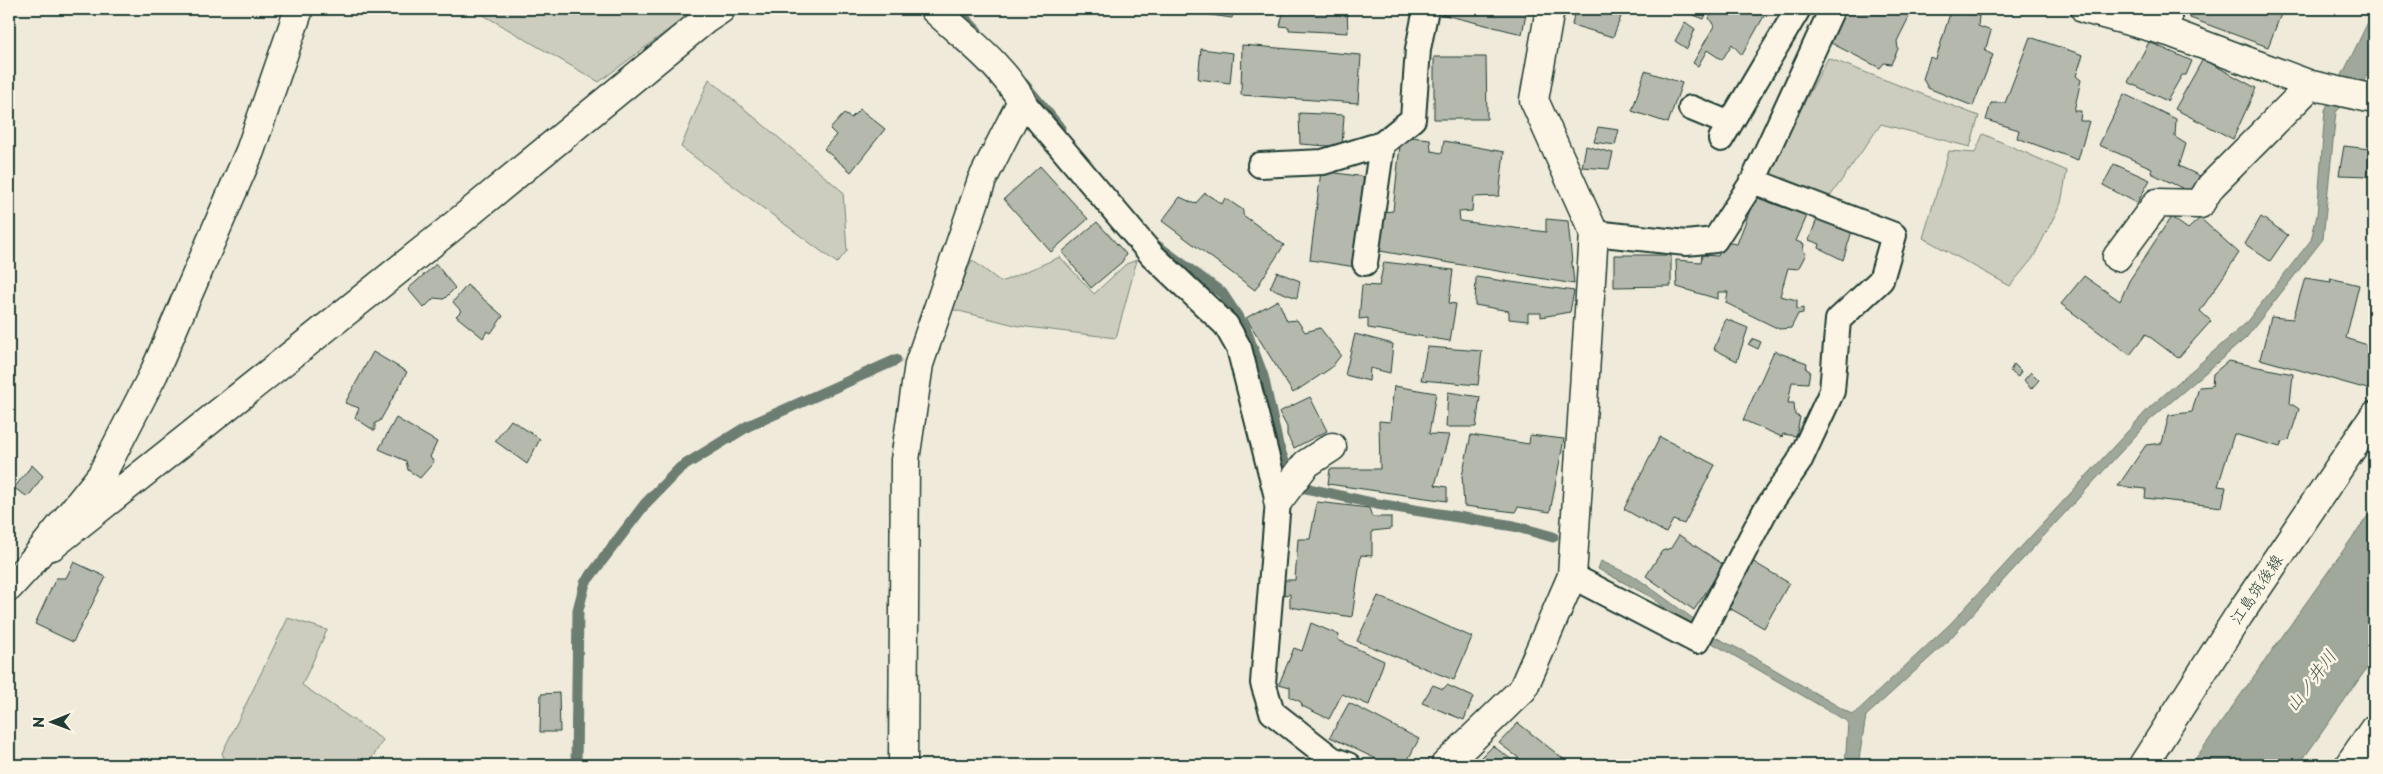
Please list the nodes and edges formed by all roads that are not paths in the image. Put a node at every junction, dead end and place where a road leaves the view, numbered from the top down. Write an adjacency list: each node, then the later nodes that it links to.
1 (298, 9): 23 (street)
2 (721, 9): 23 (street)
3 (934, 9): 12 (street)
4 (1426, 9): 14 (lane)
5 (1550, 9): 17 (street)
6 (1798, 9): 13 (lane)
7 (1832, 9): 16 (lane)
8 (2085, 9): 9 (street)
9 (2169, 20): 10 (street)
10 (2311, 85): 11 (street); 18 (street)
11 (2374, 98)
12 (1022, 101): 22 (lane); 27 (street)
13 (1691, 108)
14 (1382, 144): 15 (lane); 19 (lane)
15 (1260, 165)
16 (1753, 181): 17 (lane); 24 (lane)
17 (1594, 233): 24 (street)
18 (2117, 257)
19 (1364, 263)
20 (2374, 416): 30 (street, 江島筑後線)
21 (1332, 447): 22 (street)
22 (1278, 501): 28 (lane)
23 (31, 562): 25 (street)
24 (1572, 576): 29 (street)
25 (9, 587)
26 (2374, 729): 31 (street)
27 (903, 765)
28 (1348, 765)
29 (1445, 765)
30 (2143, 765)
31 (2349, 765)

